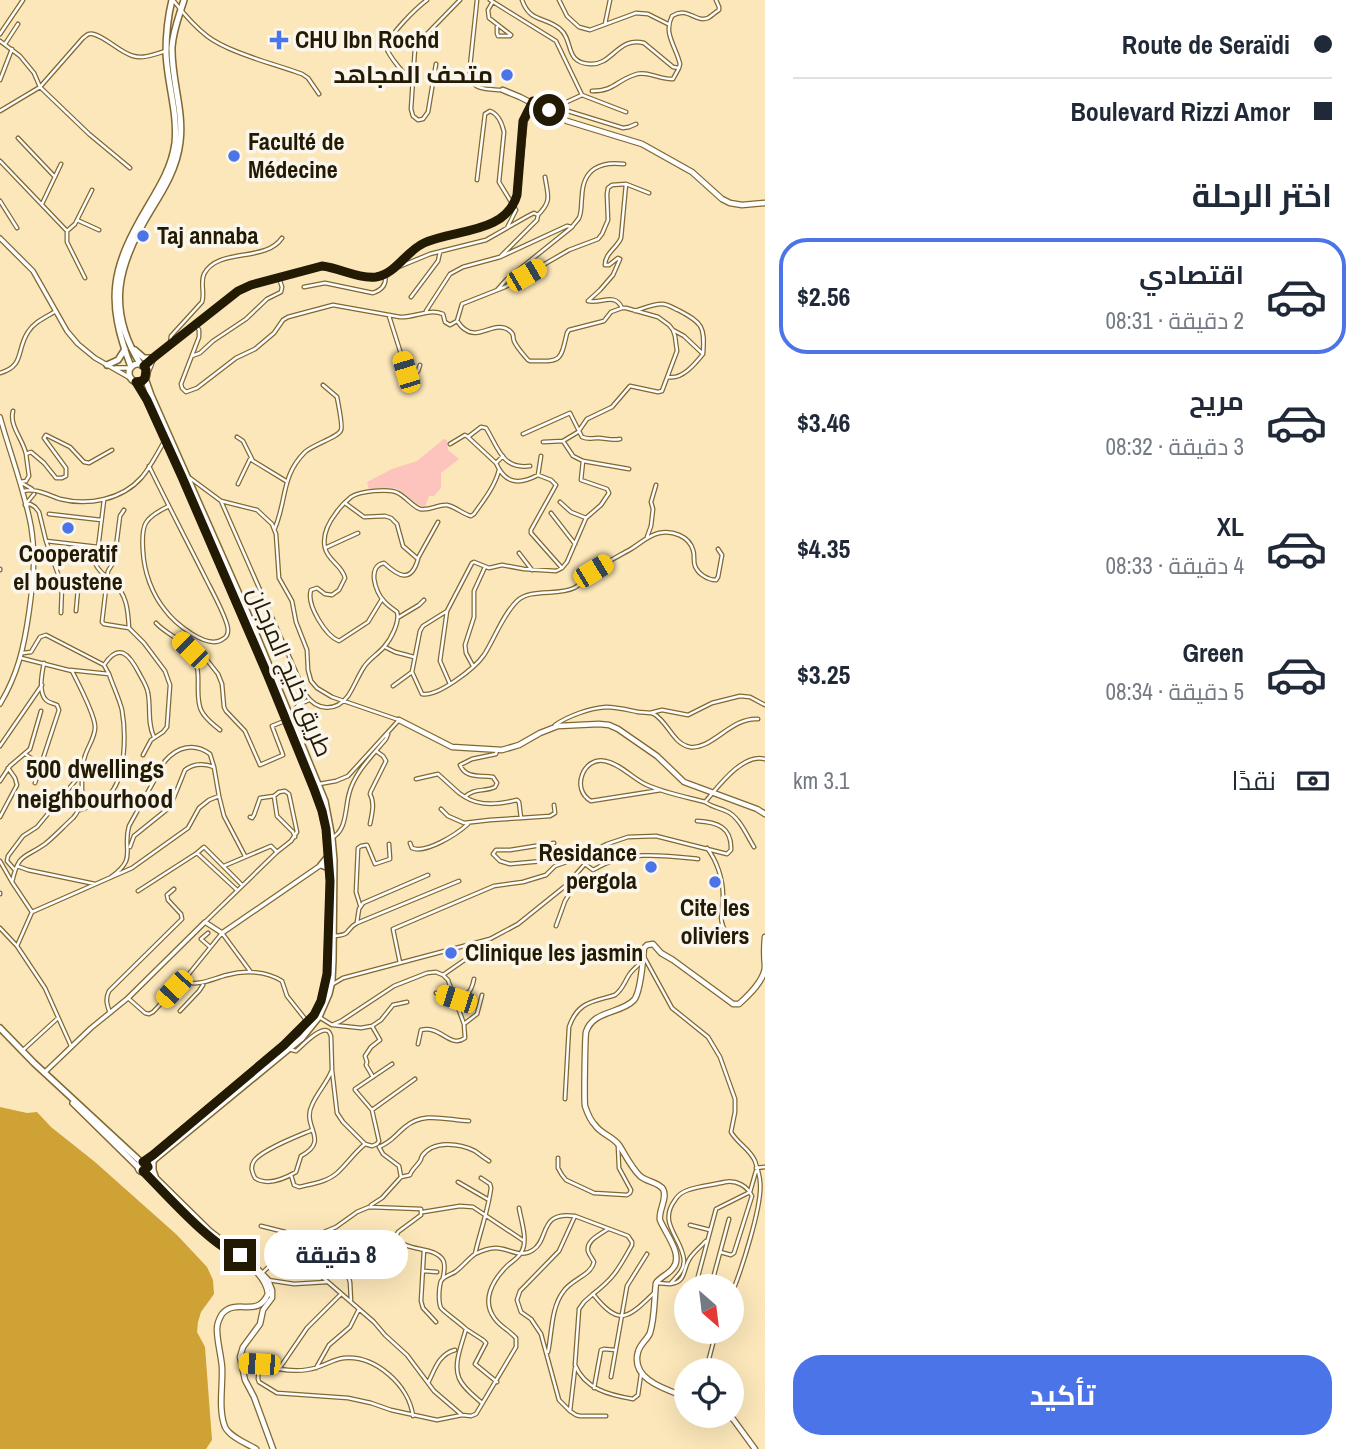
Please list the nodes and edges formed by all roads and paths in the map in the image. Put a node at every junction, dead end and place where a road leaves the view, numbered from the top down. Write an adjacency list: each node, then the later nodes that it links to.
1 (23, 0): 17 (street)
2 (174, 0): 3 (main road); 12 (street); 21 (main road)
3 (184, 0): 12 (main road)
4 (427, 0): 27 (street)
5 (460, 0): 27 (street)
6 (477, 0): 29 (street)
7 (522, 0): 25 (street)
8 (559, 0): 14 (street)
9 (610, 0): 14 (street)
10 (716, 0): 15 (street)
11 (491, 1): 16 (street); 32 (street)
12 (181, 10): 31 (street); 82 (main road)
13 (18, 24): 19 (street)
14 (605, 24): 15 (street)
15 (668, 24): 25 (street)
16 (498, 25)
17 (0, 33)
18 (0, 41): 19 (street)
19 (5, 44): 20 (street)
20 (12, 49): 24 (street); 28 (street)
21 (166, 51): 28 (street); 84 (main road)
22 (436, 64): 27 (street)
23 (0, 66): 24 (street)
24 (5, 68): 26 (street)
25 (679, 68): 30 (street)
26 (0, 80)
27 (413, 81)
28 (40, 87): 36 (street); 44 (street)
29 (503, 90): 33 (main road)
30 (592, 91)
31 (319, 94)
32 (582, 95): 34 (street); 37 (street)
33 (533, 103): 35 (main road); 38 (main road); 54 (street)
34 (555, 107): 35 (street); 39 (street)
35 (549, 110): 38 (main road)
36 (0, 111)
37 (626, 112)
38 (571, 123): 52 (main road)
39 (636, 124)
40 (18, 138): 45 (street)
41 (0, 161): 53 (street)
42 (61, 164): 45 (street)
43 (624, 164): 58 (street)
44 (130, 168)
45 (55, 177): 53 (street)
46 (545, 177): 56 (street)
47 (477, 180): 54 (street)
48 (626, 184): 50 (street); 72 (street); 74 (street)
49 (92, 190): 57 (street)
50 (649, 193)
51 (0, 201): 55 (street)
52 (765, 203)
53 (43, 204): 62 (street)
54 (513, 205): 60 (street); 67 (street)
55 (2, 209): 59 (street)
56 (538, 215): 60 (street); 66 (street)
57 (77, 220): 61 (street); 62 (street)
58 (572, 227): 66 (street); 72 (street)
59 (17, 228)
60 (507, 228): 65 (street)
61 (99, 230)
62 (67, 231): 69 (street)
63 (0, 238): 75 (street)
64 (282, 238): 83 (street)
65 (440, 252): 67 (street); 73 (street)
66 (500, 257): 77 (street)
67 (391, 270): 68 (street)
68 (385, 274): 70 (street); 71 (street)
69 (85, 278)
70 (279, 278): 80 (street); 86 (street)
71 (304, 287)
72 (497, 290): 79 (street)
73 (411, 298)
74 (622, 308): 76 (street); 79 (street)
75 (56, 311): 90 (street); 92 (street)
76 (635, 311): 81 (street); 85 (street)
77 (425, 312): 78 (street); 79 (street)
78 (389, 316): 86 (street); 89 (street)
79 (457, 321)
80 (196, 324): 83 (street); 86 (street)
81 (673, 330): 85 (street); 94 (street)
82 (129, 343): 87 (main road); 88 (main road)
83 (170, 345): 87 (street)
84 (125, 349): 90 (main road); 91 (main road)
85 (702, 354): 94 (street)
86 (192, 356)
87 (153, 358): 88 (street); 93 (street)
88 (143, 365): 91 (main road); 93 (main road)
89 (420, 365)
90 (110, 366): 91 (street); 95 (street)
91 (131, 368): 95 (main road)
92 (1, 374)
93 (146, 377): 95 (main road); 120 (main road, طريق خليج المرجان)
94 (668, 377): 99 (street)
95 (134, 380): 104 (main road, طريق خليج المرجان)
96 (323, 386): 122 (street)
97 (13, 411): 109 (street)
98 (0, 417): 121 (street)
99 (579, 431): 100 (street); 103 (street); 105 (street)
100 (523, 434)
101 (237, 437): 112 (street)
102 (468, 437): 107 (street); 110 (street); 114 (street)
103 (620, 439)
104 (165, 440): 115 (street); 120 (main road, طريق خليج المرجان)
105 (563, 441): 106 (street); 113 (street)
106 (543, 442)
107 (450, 444)
108 (112, 450): 109 (street)
109 (26, 454): 121 (street)
110 (503, 456): 114 (street); 116 (street)
111 (541, 456): 119 (street)
112 (253, 461): 122 (street); 123 (street)
113 (583, 461): 117 (street); 138 (street)
114 (496, 463): 118 (street)
115 (149, 466): 129 (street); 134 (street)
116 (530, 466)
117 (629, 469)
118 (499, 470): 119 (street); 132 (street)
119 (537, 475): 152 (street)
120 (184, 477): 130 (street); 183 (main road, طريق خليج المرجان)
121 (20, 482): 125 (street); 127 (street)
122 (287, 482): 141 (street)
123 (238, 484)
124 (656, 485): 143 (street)
125 (32, 489): 126 (street); 127 (street)
126 (38, 491): 128 (street); 129 (street)
127 (23, 494): 128 (street); 133 (street)
128 (34, 494): 133 (street)
129 (104, 499): 139 (street)
130 (221, 501): 141 (street); 177 (street)
131 (560, 502): 138 (street)
132 (345, 503): 147 (street); 150 (street)
133 (25, 505): 144 (street); 166 (street)
134 (169, 506): 134 (street)
135 (124, 510): 154 (street)
136 (551, 513): 145 (street)
137 (49, 514): 139 (street)
138 (586, 519): 145 (street)
139 (101, 520): 146 (street)
140 (438, 522): 150 (street)
141 (275, 529): 178 (street)
142 (358, 533): 147 (street)
143 (647, 537): 148 (street); 170 (street)
144 (46, 541): 146 (street); 155 (street)
145 (575, 545): 152 (street)
146 (98, 547): 154 (street)
147 (325, 548): 156 (street)
148 (718, 550)
149 (519, 553): 153 (street)
150 (418, 558): 156 (street)
151 (485, 568): 153 (street); 159 (street); 170 (street)
152 (562, 568): 153 (street)
153 (532, 570)
154 (107, 577): 163 (street); 163 (street)
155 (62, 585): 158 (street); 160 (street)
156 (382, 599): 161 (street)
157 (424, 600): 161 (street)
158 (76, 611)
159 (447, 611): 167 (street); 174 (street)
160 (61, 613)
161 (398, 617): 164 (street)
162 (156, 623): 165 (street)
163 (129, 628): 189 (street)
164 (384, 647): 167 (street); 178 (street)
165 (191, 653): 183 (street); 187 (street)
166 (22, 655): 168 (street); 169 (street); 179 (street)
167 (414, 657): 172 (street)
168 (44, 663): 171 (street); 175 (street)
169 (104, 666): 173 (street); 189 (street)
170 (473, 666): 174 (street)
171 (70, 670): 173 (street); 199 (street)
172 (412, 672): 174 (street); 176 (street)
173 (109, 674): 216 (street)
174 (450, 684)
175 (42, 685): 190 (street); 196 (street)
176 (393, 686)
177 (309, 700): 178 (street); 183 (street)
178 (343, 701): 185 (street)
179 (0, 705)
180 (765, 705): 182 (street)
181 (41, 711): 193 (street)
182 (650, 713): 184 (street); 186 (street)
183 (288, 717): 206 (main road, طريق خليج المرجان)
184 (758, 719)
185 (399, 720): 188 (street); 191 (main road)
186 (550, 729): 191 (main road); 209 (main road)
187 (220, 730)
188 (389, 731): 192 (street); 200 (street)
189 (154, 737): 194 (street)
190 (0, 746)
191 (498, 750): 212 (street)
192 (376, 751): 203 (street); 222 (street)
193 (25, 754): 196 (street); 198 (street)
194 (143, 755)
195 (765, 759): 209 (street)
196 (41, 765): 204 (street)
197 (214, 767): 210 (street); 231 (street); 231 (street)
198 (8, 768): 202 (street); 218 (street)
199 (81, 774): 216 (street); 242 (street)
200 (348, 776): 203 (street); 206 (street)
201 (416, 779): 212 (street)
202 (0, 780)
203 (353, 782): 225 (street)
204 (35, 783)
205 (644, 784): 207 (street); 208 (street); 208 (street)
206 (316, 787): 225 (main road, طريق خليج المرجان)
207 (661, 790): 208 (street); 213 (street)
208 (642, 793)
209 (713, 793): 213 (street); 217 (main road)
210 (219, 796): 234 (street); 244 (street)
211 (274, 796): 219 (street); 224 (street); 224 (street)
212 (465, 797): 220 (street)
213 (705, 802): 229 (street)
214 (554, 805): 220 (street)
215 (441, 809): 223 (street)
216 (78, 811): 242 (street)
217 (764, 812)
218 (0, 817)
219 (250, 817)
220 (521, 818): 223 (street)
221 (697, 821): 230 (street)
222 (370, 824)
223 (468, 824): 226 (street)
224 (295, 837): 232 (street)
225 (330, 838): 238 (main road, طريق خليج المرجان)
226 (410, 843)
227 (554, 843): 235 (street)
228 (389, 844): 253 (street)
229 (754, 847)
230 (706, 848): 235 (street); 261 (street)
231 (129, 851): 244 (street)
232 (277, 852): 234 (street); 249 (street)
233 (197, 853): 241 (street); 251 (street); 252 (street)
234 (245, 856): 241 (street)
235 (584, 856): 239 (street); 268 (street)
236 (698, 859): 239 (street)
237 (0, 861): 246 (street)
238 (330, 861): 240 (main road); 240 (main road); 262 (main road, طريق خليج المرجان)
239 (585, 864): 247 (street)
240 (321, 865): 260 (street)
241 (223, 866): 249 (street)
242 (16, 868): 246 (street); 248 (street)
243 (428, 875): 253 (street)
244 (107, 880): 248 (street)
245 (459, 881): 256 (street)
246 (12, 883): 254 (street)
247 (569, 883): 257 (street); 268 (street)
248 (94, 884): 254 (street)
249 (242, 885): 252 (street)
250 (174, 888): 287 (street)
251 (138, 891)
252 (237, 891): 255 (street)
253 (360, 905): 256 (street)
254 (32, 912): 264 (street)
255 (205, 922): 260 (street); 283 (street)
256 (357, 923): 262 (street)
257 (556, 926)
258 (0, 927): 264 (street)
259 (208, 933): 265 (street)
260 (222, 933): 265 (street); 270 (street)
261 (727, 933)
262 (331, 936): 271 (main road, طريق خليج المرجان); 280 (main road, طريق خليج المرجان)
263 (765, 937): 266 (main road)
264 (17, 946): 289 (street)
265 (210, 947): 272 (street)
266 (643, 958): 304 (street); 308 (main road); 317 (street)
267 (466, 960): 273 (street)
268 (400, 963): 274 (street)
269 (184, 971): 272 (street)
270 (250, 971): 277 (street); 290 (street)
271 (332, 974): 274 (street); 280 (main road, طريق خليج المرجان)
272 (188, 975): 276 (street)
273 (443, 975): 284 (street); 292 (street)
274 (343, 978): 280 (street)
275 (474, 979): 284 (street)
276 (182, 981): 277 (street); 279 (street)
277 (203, 984): 286 (street)
278 (170, 986): 279 (street)
279 (174, 989): 283 (street)
280 (327, 989): 288 (main road, طريق خليج المرجان); 290 (main road, طريق خليج المرجان)
281 (436, 993): 284 (street)
282 (482, 995): 291 (street)
283 (128, 998): 287 (street)
284 (456, 999): 291 (street)
285 (407, 1002): 293 (street)
286 (180, 1011)
287 (111, 1013): 296 (street)
288 (319, 1017): 292 (street); 297 (main road, طريق خليج المرجان)
289 (58, 1018): 296 (street); 298 (street)
290 (308, 1022): 297 (main road, طريق خليج المرجان)
291 (464, 1024): 295 (street)
292 (332, 1025): 293 (street)
293 (372, 1026): 302 (street)
294 (0, 1028): 298 (main road)
295 (418, 1044)
296 (71, 1046): 301 (street)
297 (286, 1047): 300 (street); 312 (main road, طريق خليج المرجان)
298 (21, 1051): 301 (main road)
299 (392, 1064): 302 (street)
300 (332, 1070): 307 (street); 309 (street)
301 (44, 1073): 311 (main road); 315 (main road)
302 (373, 1077): 305 (street)
303 (415, 1079): 305 (street)
304 (565, 1099)
305 (372, 1110): 310 (street)
306 (469, 1121): 310 (street)
307 (312, 1130): 318 (street); 318 (street)
308 (617, 1143): 313 (street); 356 (main road)
309 (365, 1144): 310 (street); 318 (street)
310 (378, 1146): 320 (street)
311 (134, 1156): 312 (main road); 315 (main road)
312 (154, 1157): 315 (main road, طريق خليج المرجان); 319 (main road)
313 (558, 1158)
314 (489, 1161): 320 (street)
315 (143, 1166): 319 (main road); 346 (main road)
316 (765, 1167): 317 (street)
317 (756, 1168): 323 (street); 352 (street)
318 (292, 1175)
319 (155, 1176): 338 (main road)
320 (401, 1177): 325 (street)
321 (481, 1178): 324 (street)
322 (458, 1182): 324 (street)
323 (750, 1192): 334 (street); 342 (street); 357 (street)
324 (489, 1200): 328 (street)
325 (369, 1207): 327 (street); 339 (street)
326 (519, 1208): 337 (street)
327 (422, 1212): 328 (street); 335 (street)
328 (487, 1215): 337 (street); 343 (street)
329 (575, 1216): 333 (street); 344 (street); 370 (street)
330 (729, 1219): 342 (street)
331 (690, 1225): 334 (street)
332 (261, 1226): 340 (street)
333 (608, 1229): 360 (street); 370 (street)
334 (710, 1230): 336 (street)
335 (396, 1235): 341 (street); 361 (street)
336 (707, 1240): 350 (street); 357 (street)
337 (524, 1241): 344 (street)
338 (243, 1247): 346 (main road); 349 (main road)
339 (305, 1249): 340 (street); 355 (street)
340 (283, 1250): 349 (street)
341 (424, 1250): 347 (street); 353 (street)
342 (720, 1252): 351 (street)
343 (475, 1254): 344 (street); 353 (street)
344 (521, 1254): 378 (street)
345 (647, 1254): 365 (street)
346 (235, 1255): 362 (main road)
347 (424, 1271): 348 (street); 366 (street)
348 (437, 1272)
349 (262, 1273): 354 (main road)
350 (698, 1274)
351 (714, 1274)
352 (738, 1274)
353 (443, 1278): 367 (street)
354 (268, 1280): 355 (street); 364 (main road)
355 (327, 1282): 359 (street)
356 (656, 1283): 357 (street); 358 (main road)
357 (670, 1284)
358 (655, 1291): 365 (street); 376 (main road)
359 (341, 1294): 361 (street); 375 (street)
360 (593, 1294): 365 (street); 373 (street)
361 (351, 1303): 363 (street)
362 (257, 1307): 364 (main road); 388 (main road)
363 (359, 1309): 374 (street); 379 (street)
364 (263, 1312): 371 (main road)
365 (621, 1316): 369 (street)
366 (436, 1322)
367 (466, 1329): 378 (street); 382 (street)
368 (455, 1350): 379 (street)
369 (615, 1350): 377 (street); 380 (street)
370 (547, 1354): 383 (street)
371 (241, 1363): 372 (street); 389 (main road)
372 (259, 1364): 375 (street); 385 (street)
373 (575, 1365): 380 (street); 383 (street)
374 (316, 1368): 375 (street); 385 (street)
375 (279, 1369)
376 (641, 1371): 380 (street); 381 (main road)
377 (611, 1377)
378 (496, 1382): 382 (street)
379 (428, 1383): 384 (street)
380 (594, 1388)
381 (674, 1392)
382 (482, 1404): 384 (street)
383 (570, 1410): 386 (street)
384 (462, 1415): 385 (street)
385 (413, 1416)
386 (606, 1416)
387 (739, 1428): 390 (main road)
388 (256, 1449)
389 (274, 1449)
390 (755, 1449)

